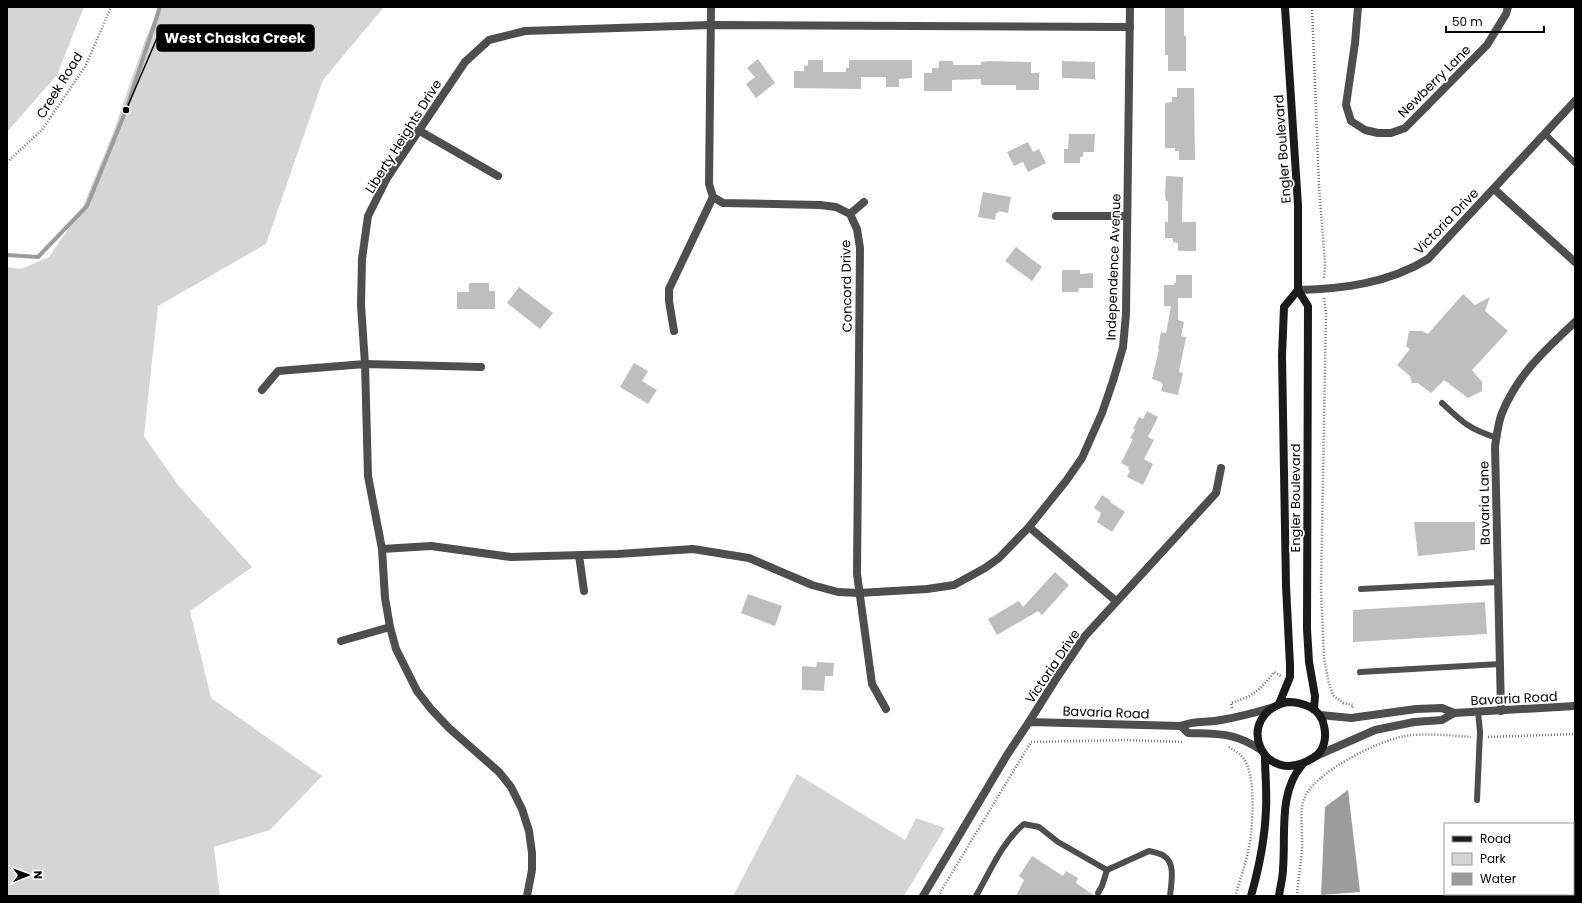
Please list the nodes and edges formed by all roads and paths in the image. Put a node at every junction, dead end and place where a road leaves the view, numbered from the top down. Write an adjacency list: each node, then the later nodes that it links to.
1 (111, 7): 13 (path, Creek Road)
2 (711, 7): 8 (street)
3 (1130, 7): 9 (street, Independence Avenue)
4 (1285, 7): 23 (main road, Engler Boulevard)
5 (1312, 7): 24 (path)
6 (1358, 7): 7 (street, Newberry Lane)
7 (1508, 7)
8 (710, 25): 9 (street, Liberty Heights Drive); 11 (street, Liberty Heights Drive); 17 (street)
9 (1130, 27): 21 (street, Independence Avenue)
10 (1575, 101): 12 (street, Victoria Drive)
11 (418, 130): 15 (street); 27 (street, Liberty Heights Drive)
12 (1545, 134): 14 (lane); 16 (street, Victoria Drive)
13 (7, 162)
14 (1575, 163)
15 (498, 176)
16 (1494, 189): 22 (street); 24 (street, Victoria Drive)
17 (713, 196): 19 (street); 26 (street)
18 (864, 202): 19 (street)
19 (850, 214): 39 (street, Concord Drive)
20 (1056, 216): 21 (street)
21 (1127, 216): 33 (street, Independence Avenue)
22 (1575, 262)
23 (1298, 290): 24 (street, Victoria Drive); 45 (main road, Engler Boulevard); 50 (main road, Engler Boulevard)
24 (1324, 290): 54 (path)
25 (1575, 322): 31 (street, Bavaria Lane)
26 (674, 331)
27 (365, 364): 28 (street); 29 (street); 34 (street, Liberty Heights Drive)
28 (482, 367)
29 (262, 390)
30 (1442, 403): 31 (lane)
31 (1497, 438): 36 (street, Bavaria Lane)
32 (1222, 468): 40 (street, Victoria Drive)
33 (1029, 527): 39 (street, Independence Avenue); 40 (street)
34 (382, 549): 35 (street, Independence Avenue); 41 (street, Liberty Heights Drive)
35 (579, 554): 38 (street); 39 (street, Independence Avenue)
36 (1498, 582): 37 (lane); 43 (street, Bavaria Lane)
37 (1361, 589)
38 (584, 591)
39 (859, 593): 48 (street, Concord Drive)
40 (1116, 601): 55 (street, Victoria Drive)
41 (390, 627): 42 (street); 69 (street, Liberty Heights Drive)
42 (341, 641)
43 (1500, 664): 44 (lane); 49 (street, Bavaria Lane)
44 (1360, 672)
45 (1289, 679): 46 (main road, Engler Boulevard); 53 (path)
46 (1276, 706): 50 (main road); 53 (street, Bavaria Road); 62 (main road)
47 (1575, 706): 49 (street, Bavaria Road)
48 (886, 709)
49 (1501, 710): 51 (street, Bavaria Road)
50 (1317, 712): 54 (street, Bavaria Road); 64 (main road)
51 (1478, 712): 52 (street, Bavaria Road); 59 (lane)
52 (1454, 713): 54 (street, Bavaria Road); 60 (street, Bavaria Road)
53 (1234, 718): 56 (street, Bavaria Road)
54 (1351, 718)
55 (1030, 722): 56 (street, Bavaria Road); 70 (street, Victoria Drive)
56 (1181, 726): 58 (street, Bavaria Road)
57 (1575, 734): 59 (path)
58 (1232, 736): 62 (street, Bavaria Road); 74 (path)
59 (1479, 737): 63 (path); 66 (lane)
60 (1354, 739): 63 (path); 64 (street, Bavaria Road)
61 (1184, 742): 71 (path)
62 (1263, 753): 65 (main road); 75 (main road)
63 (1362, 753): 77 (path)
64 (1316, 756): 65 (main road)
65 (1303, 764): 76 (main road)
66 (1477, 800)
67 (1107, 870): 68 (lane); 72 (lane); 73 (lane)
68 (1098, 893)
69 (527, 896)
70 (923, 896)
71 (938, 896)
72 (976, 896)
73 (1170, 896)
74 (1234, 896)
75 (1251, 896)
76 (1279, 896)
77 (1297, 896)

